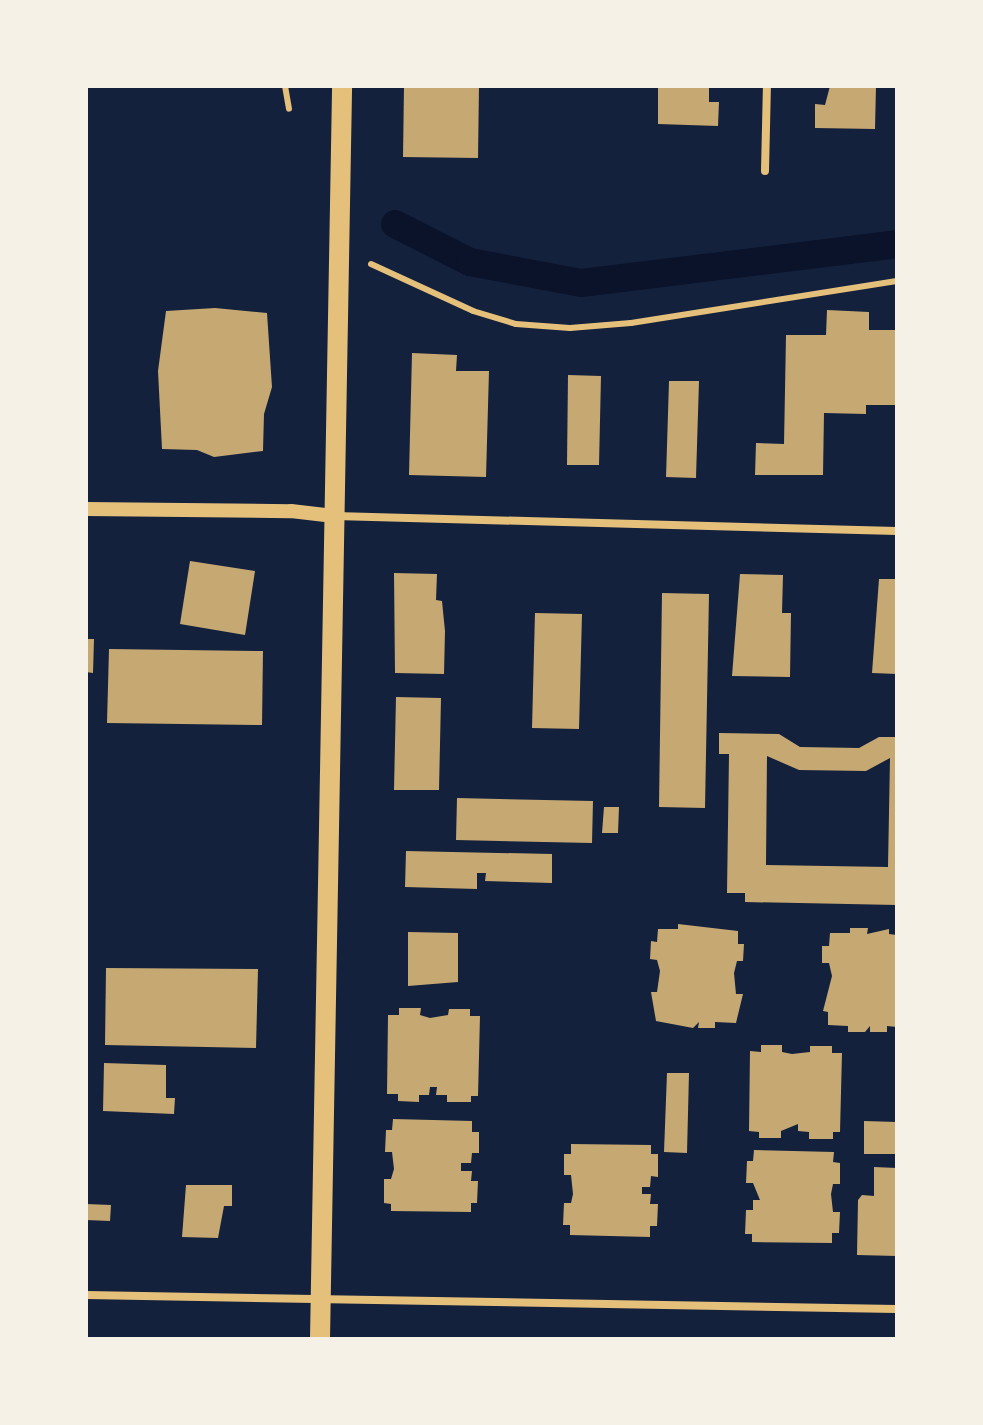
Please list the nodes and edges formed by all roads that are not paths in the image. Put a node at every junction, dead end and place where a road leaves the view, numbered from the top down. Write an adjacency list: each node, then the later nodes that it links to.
1 (285, 86): 4 (lane)
2 (342, 86): 9 (main road)
3 (767, 86): 5 (street)
4 (289, 109)
5 (765, 171)
6 (371, 264): 7 (lane)
7 (897, 281)
8 (86, 509): 9 (street)
9 (334, 516): 10 (street); 12 (main road)
10 (897, 531)
11 (86, 1295): 12 (street)
12 (321, 1300): 13 (street); 14 (main road)
13 (897, 1309)
14 (320, 1339)

